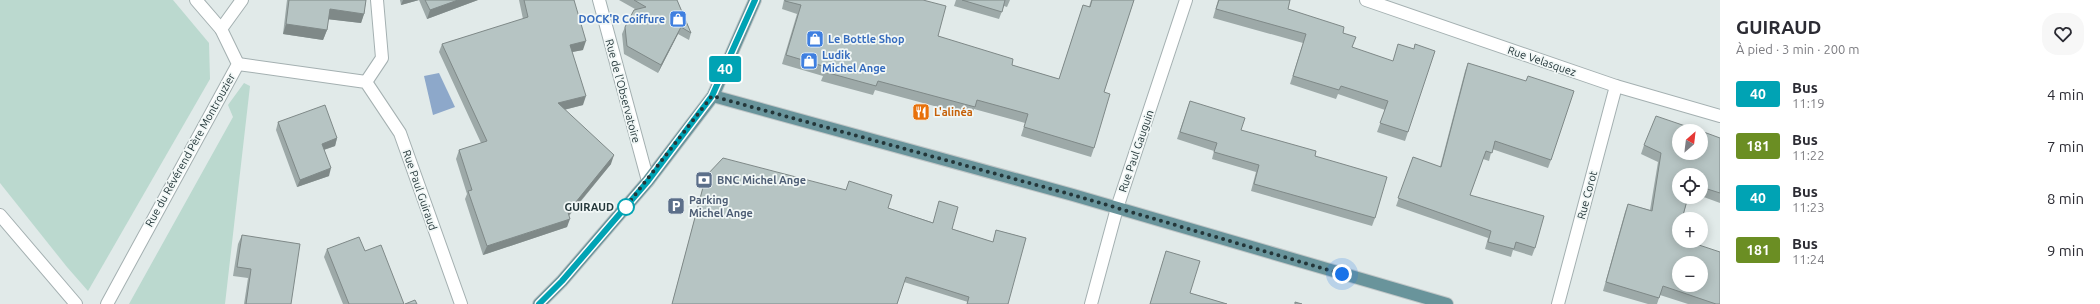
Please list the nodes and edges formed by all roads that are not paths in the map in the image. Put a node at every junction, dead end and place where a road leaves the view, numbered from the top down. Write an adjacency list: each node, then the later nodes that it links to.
1 (196, 0): 8 (street, Rue du Révérend Père Montrouzier)
2 (242, 0): 8 (street)
3 (377, 0): 10 (street)
4 (599, 0): 14 (street, Rue de l'Observatoire)
5 (755, 0): 12 (main road)
6 (1186, 0): 15 (street, Rue Paul Gauguin)
7 (1366, 0): 11 (street, Rue Velasquez)
8 (221, 29): 9 (street, Rue du Révérend Père Montrouzier)
9 (238, 64): 10 (street); 18 (street, Rue du Révérend Père Montrouzier)
10 (366, 82): 19 (street, Rue Paul Guiraud)
11 (1616, 86): 13 (street, Rue Velasquez); 23 (street, Rue Corot)
12 (712, 96): 14 (main road); 15 (main road)
13 (1720, 116)
14 (648, 181): 20 (main road)
15 (1117, 208): 21 (street, Rue Paul Gauguin); 22 (main road)
16 (0, 215): 17 (street)
17 (76, 304)
18 (107, 304)
19 (461, 304)
20 (539, 304)
21 (1091, 304)
22 (1446, 304)
23 (1558, 304)

